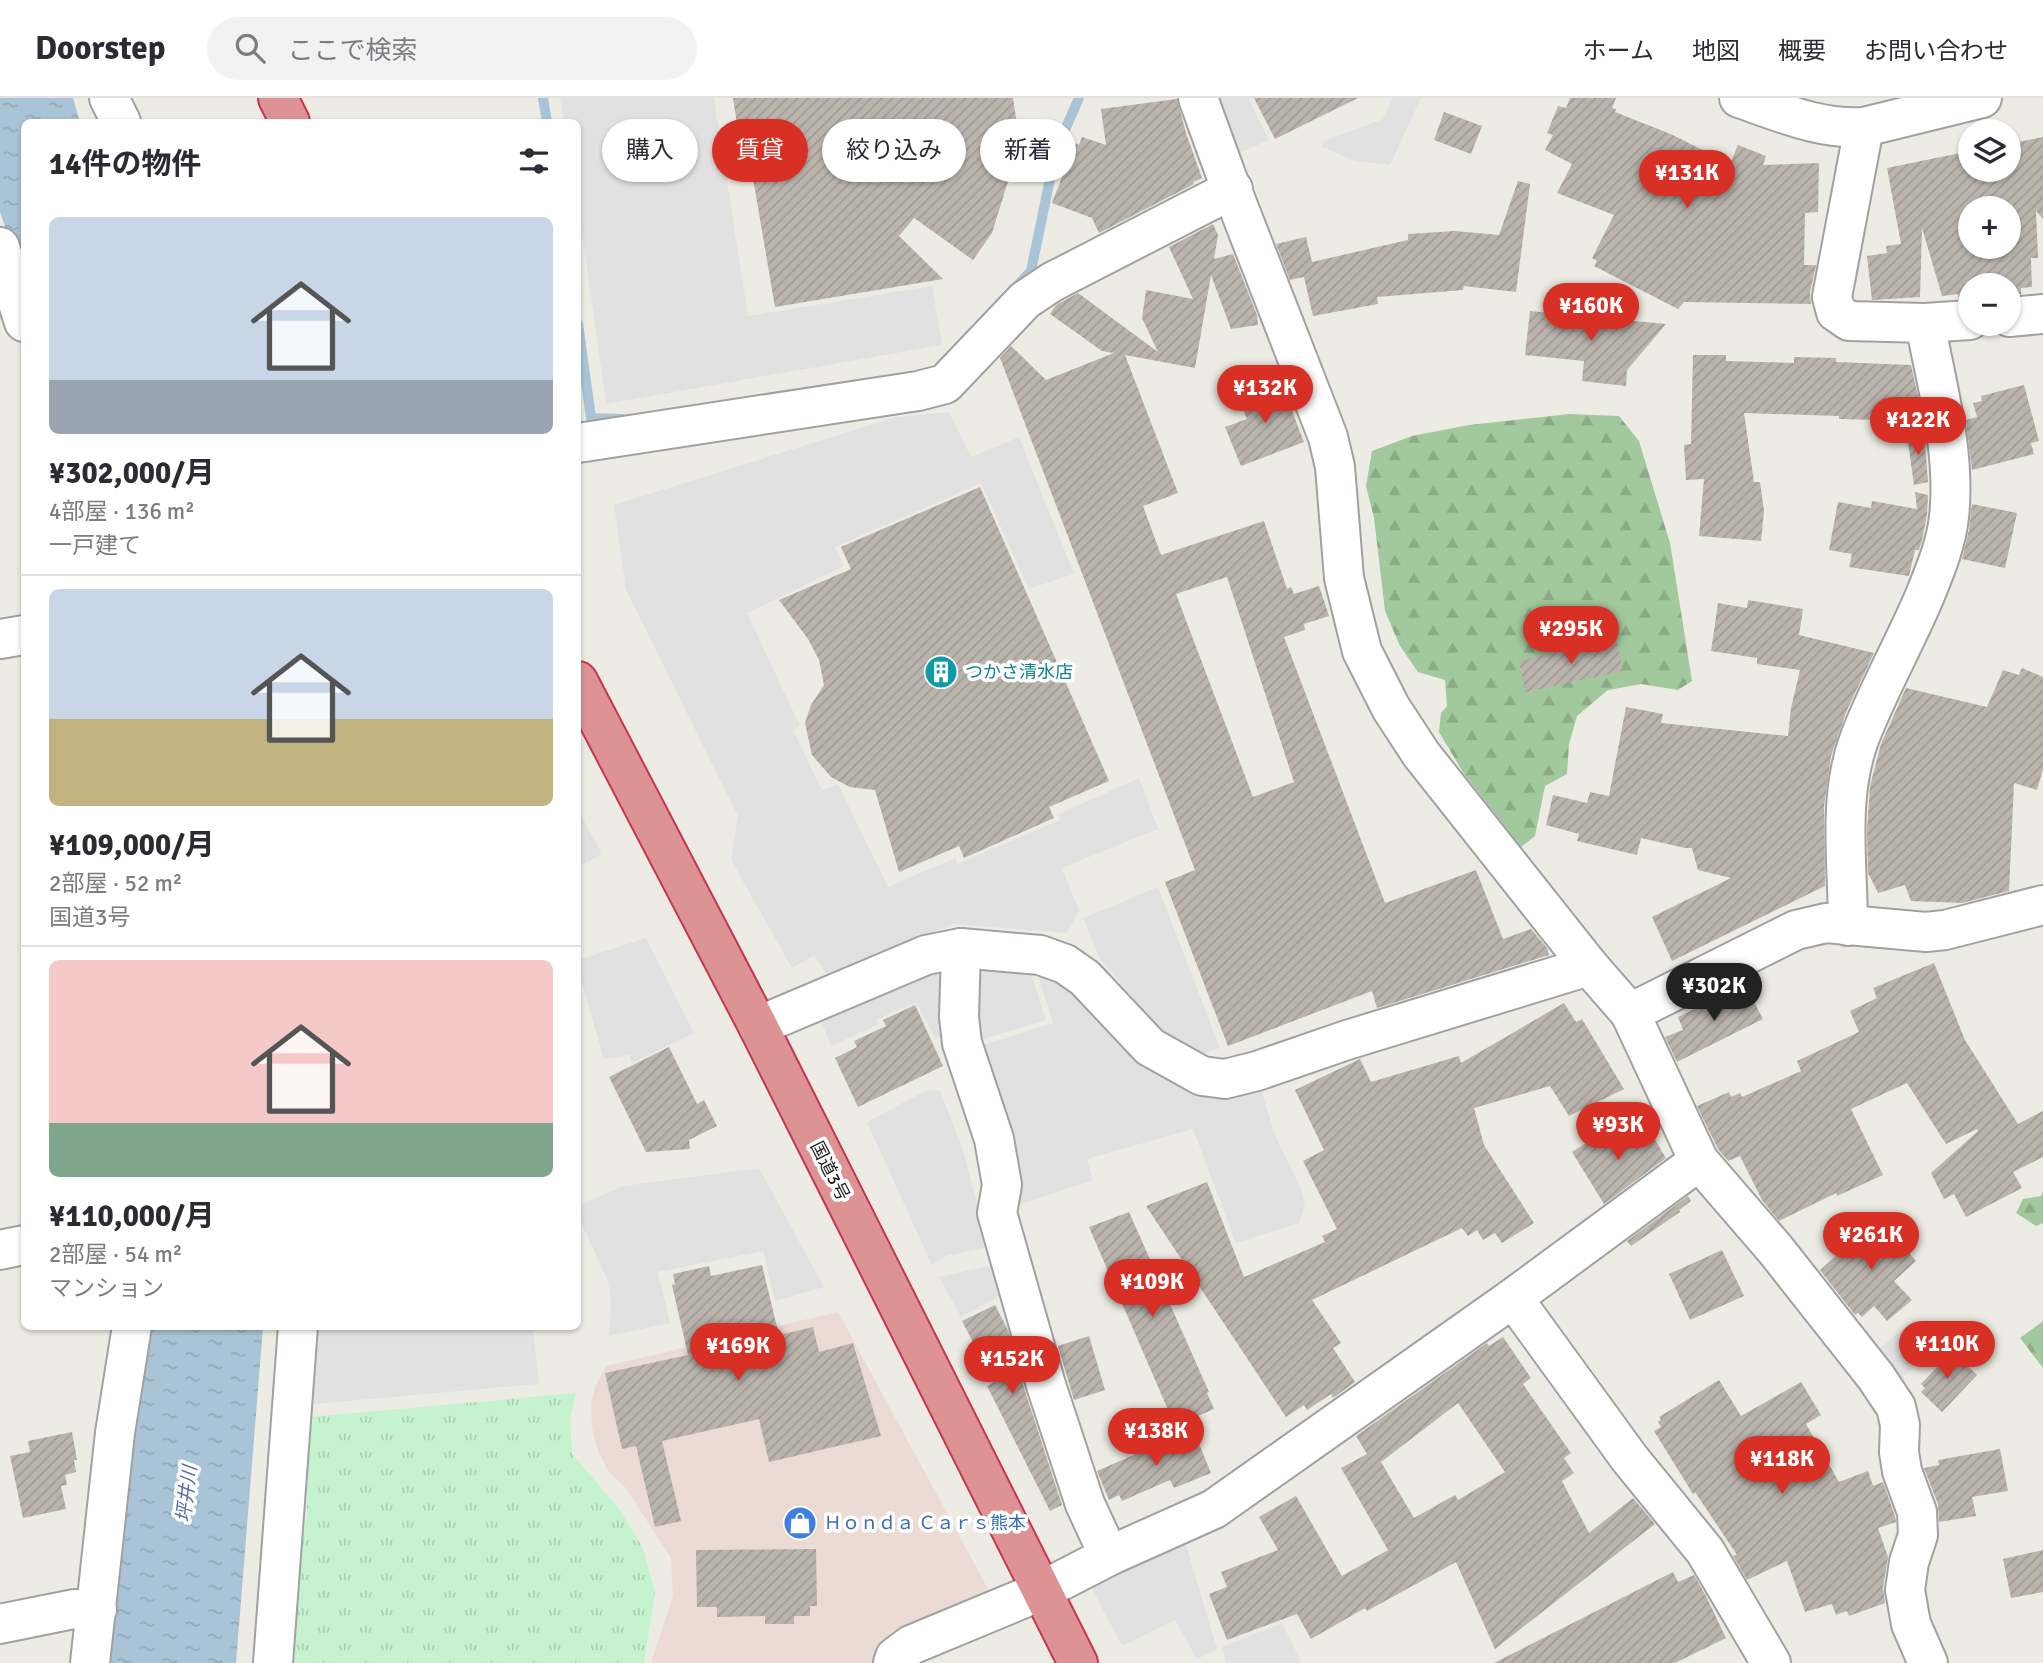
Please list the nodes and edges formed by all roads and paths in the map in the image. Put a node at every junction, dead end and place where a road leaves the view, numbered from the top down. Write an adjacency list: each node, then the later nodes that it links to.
1 (109, 98): 6 (street)
2 (278, 98): 7 (highway)
3 (1198, 98): 9 (street)
4 (1739, 98): 8 (street)
5 (1982, 98): 8 (street)
6 (120, 119)
7 (288, 119)
8 (1864, 127): 15 (street)
9 (1233, 189): 16 (street); 23 (street)
10 (0, 247): 11 (street)
11 (21, 313)
12 (2043, 314): 13 (street)
13 (2021, 316)
14 (1958, 321): 15 (street)
15 (1925, 323): 21 (street)
16 (581, 443)
17 (21, 636): 18 (street)
18 (0, 639)
19 (581, 687): 25 (highway, 国道3号)
20 (2043, 905): 21 (street)
21 (1848, 926): 24 (street)
22 (961, 948): 23 (street); 25 (street); 32 (street)
23 (1588, 966): 24 (street)
24 (1630, 1013): 26 (street)
25 (758, 1026): 33 (highway, 国道3号)
26 (1699, 1161): 29 (street); 41 (street)
27 (21, 1246): 28 (street)
28 (0, 1250)
29 (1513, 1298): 32 (street); 40 (street)
30 (131, 1330): 34 (street)
31 (298, 1330): 37 (street)
32 (1109, 1556): 33 (street)
33 (1041, 1591): 38 (street); 39 (highway, 国道3号)
34 (97, 1610): 35 (street); 36 (street)
35 (0, 1624)
36 (90, 1663)
37 (273, 1663)
38 (893, 1663)
39 (1078, 1663)
40 (1771, 1663)
41 (1928, 1663)

